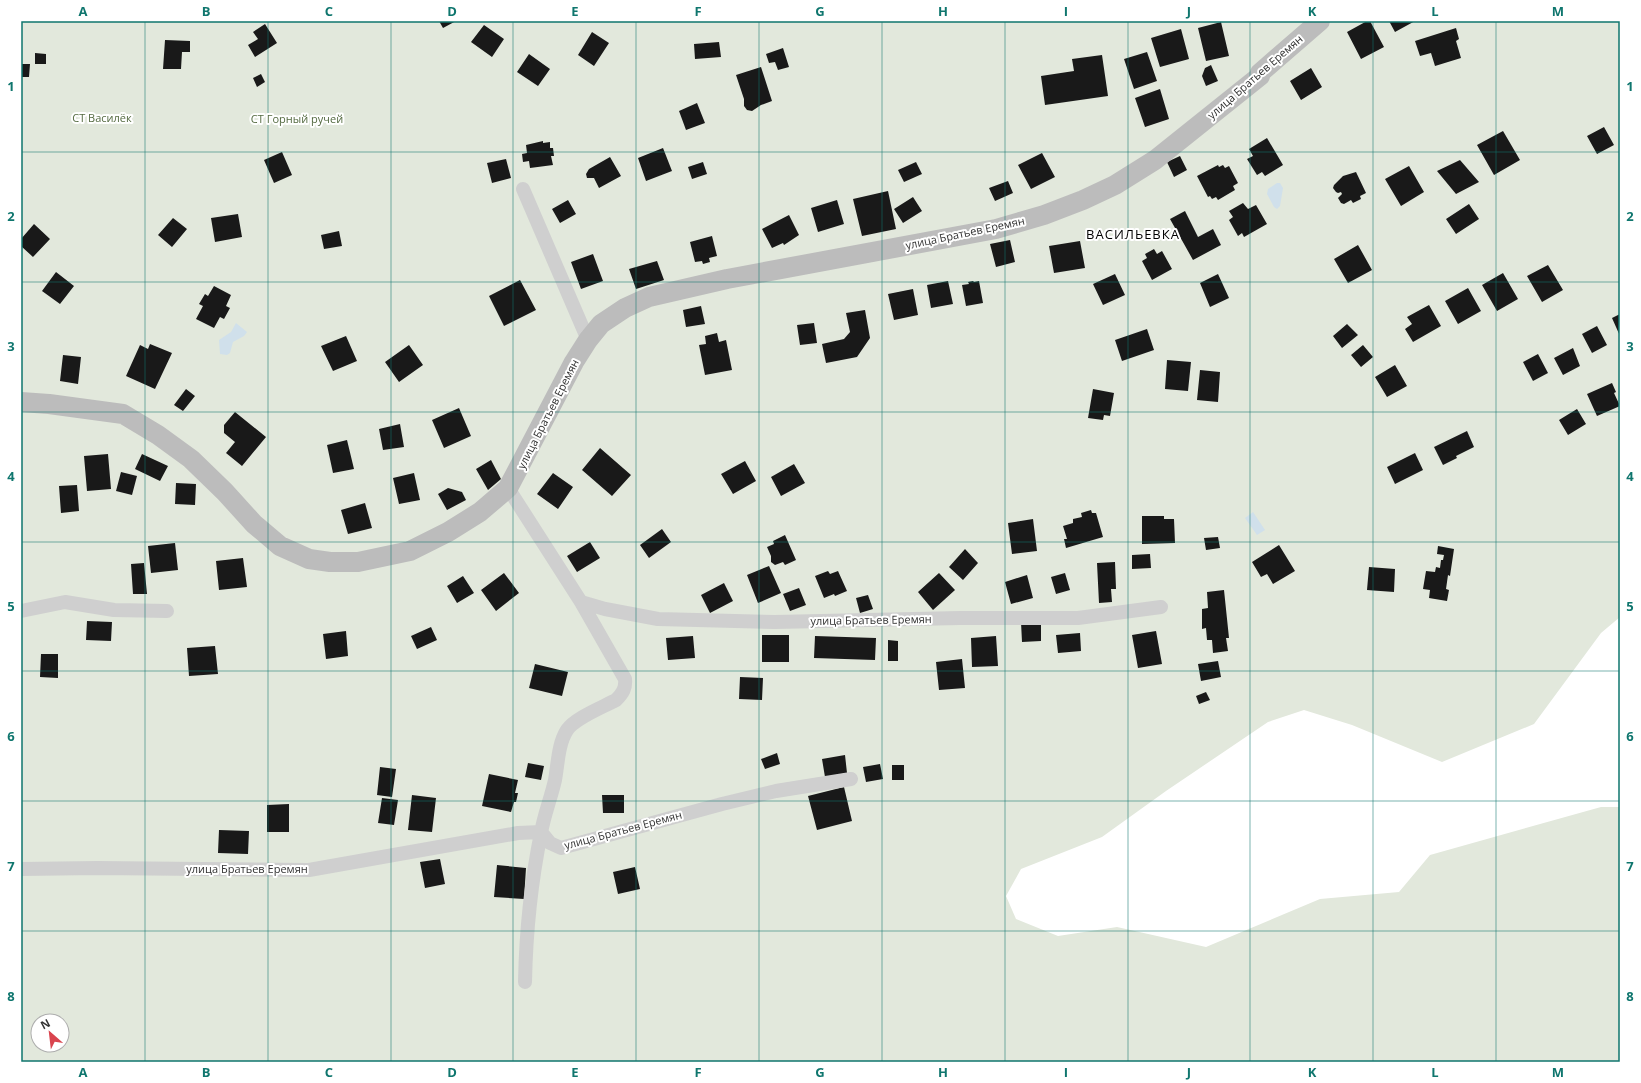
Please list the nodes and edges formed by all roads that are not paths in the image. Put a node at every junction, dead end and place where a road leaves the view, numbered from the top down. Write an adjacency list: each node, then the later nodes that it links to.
1 (1320, 21): 3 (street, улица Братьев Еремян)
2 (523, 189): 3 (street)
3 (588, 340): 5 (street, улица Братьев Еремян)
4 (21, 402): 5 (street, улица Братьев Еремян)
5 (508, 488): 6 (street)
6 (581, 602): 7 (street, улица Братьев Еремян); 11 (street)
7 (1161, 607)
8 (21, 611): 9 (street)
9 (167, 611)
10 (852, 779): 11 (street, улица Братьев Еремян)
11 (541, 832): 12 (street, улица Братьев Еремян); 13 (street)
12 (21, 869)
13 (525, 982)

